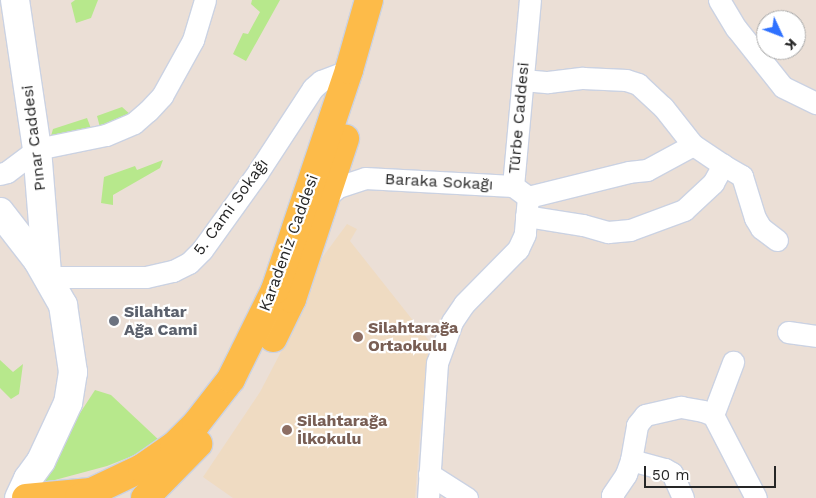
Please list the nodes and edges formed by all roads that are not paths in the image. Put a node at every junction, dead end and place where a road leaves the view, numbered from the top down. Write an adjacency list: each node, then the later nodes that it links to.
1 (15, 0): 11 (main road, Pınar Caddesi)
2 (205, 0): 11 (street)
3 (369, 0): 7 (main road, Karadeniz Caddesi)
4 (388, 0): 12 (main road, Karadeniz Caddesi)
5 (530, 0): 8 (street, Türbe Caddesi)
6 (719, 0): 9 (street)
7 (349, 70): 20 (street, 5. Cami Sokağı); 27 (main road, Karadeniz Caddesi)
8 (523, 80): 10 (street); 17 (street, Türbe Caddesi)
9 (816, 103)
10 (693, 144): 13 (street); 17 (street)
11 (37, 149): 14 (street); 20 (main road, Pınar Caddesi)
12 (341, 150): 15 (street, Baraka Sokağı); 16 (main road, Karadeniz Caddesi)
13 (723, 165): 17 (street); 19 (street)
14 (0, 174)
15 (365, 178): 16 (street, Baraka Sokağı); 17 (street, Baraka Sokağı)
16 (327, 196): 30 (main road, Karadeniz Caddesi)
17 (522, 200): 26 (street, Türbe Caddesi)
18 (0, 212): 20 (main road)
19 (777, 240)
20 (47, 277): 28 (main road)
21 (788, 332): 22 (street)
22 (816, 336)
23 (733, 362): 24 (street)
24 (712, 416): 25 (street); 35 (street)
25 (631, 460): 33 (street); 34 (street)
26 (429, 474): 31 (street, Türbe Caddesi); 32 (street)
27 (85, 495): 29 (main road, Karadeniz Caddesi)
28 (19, 498)
29 (26, 498)
30 (145, 498)
31 (428, 498)
32 (467, 498)
33 (613, 498)
34 (683, 498)
35 (756, 498)

